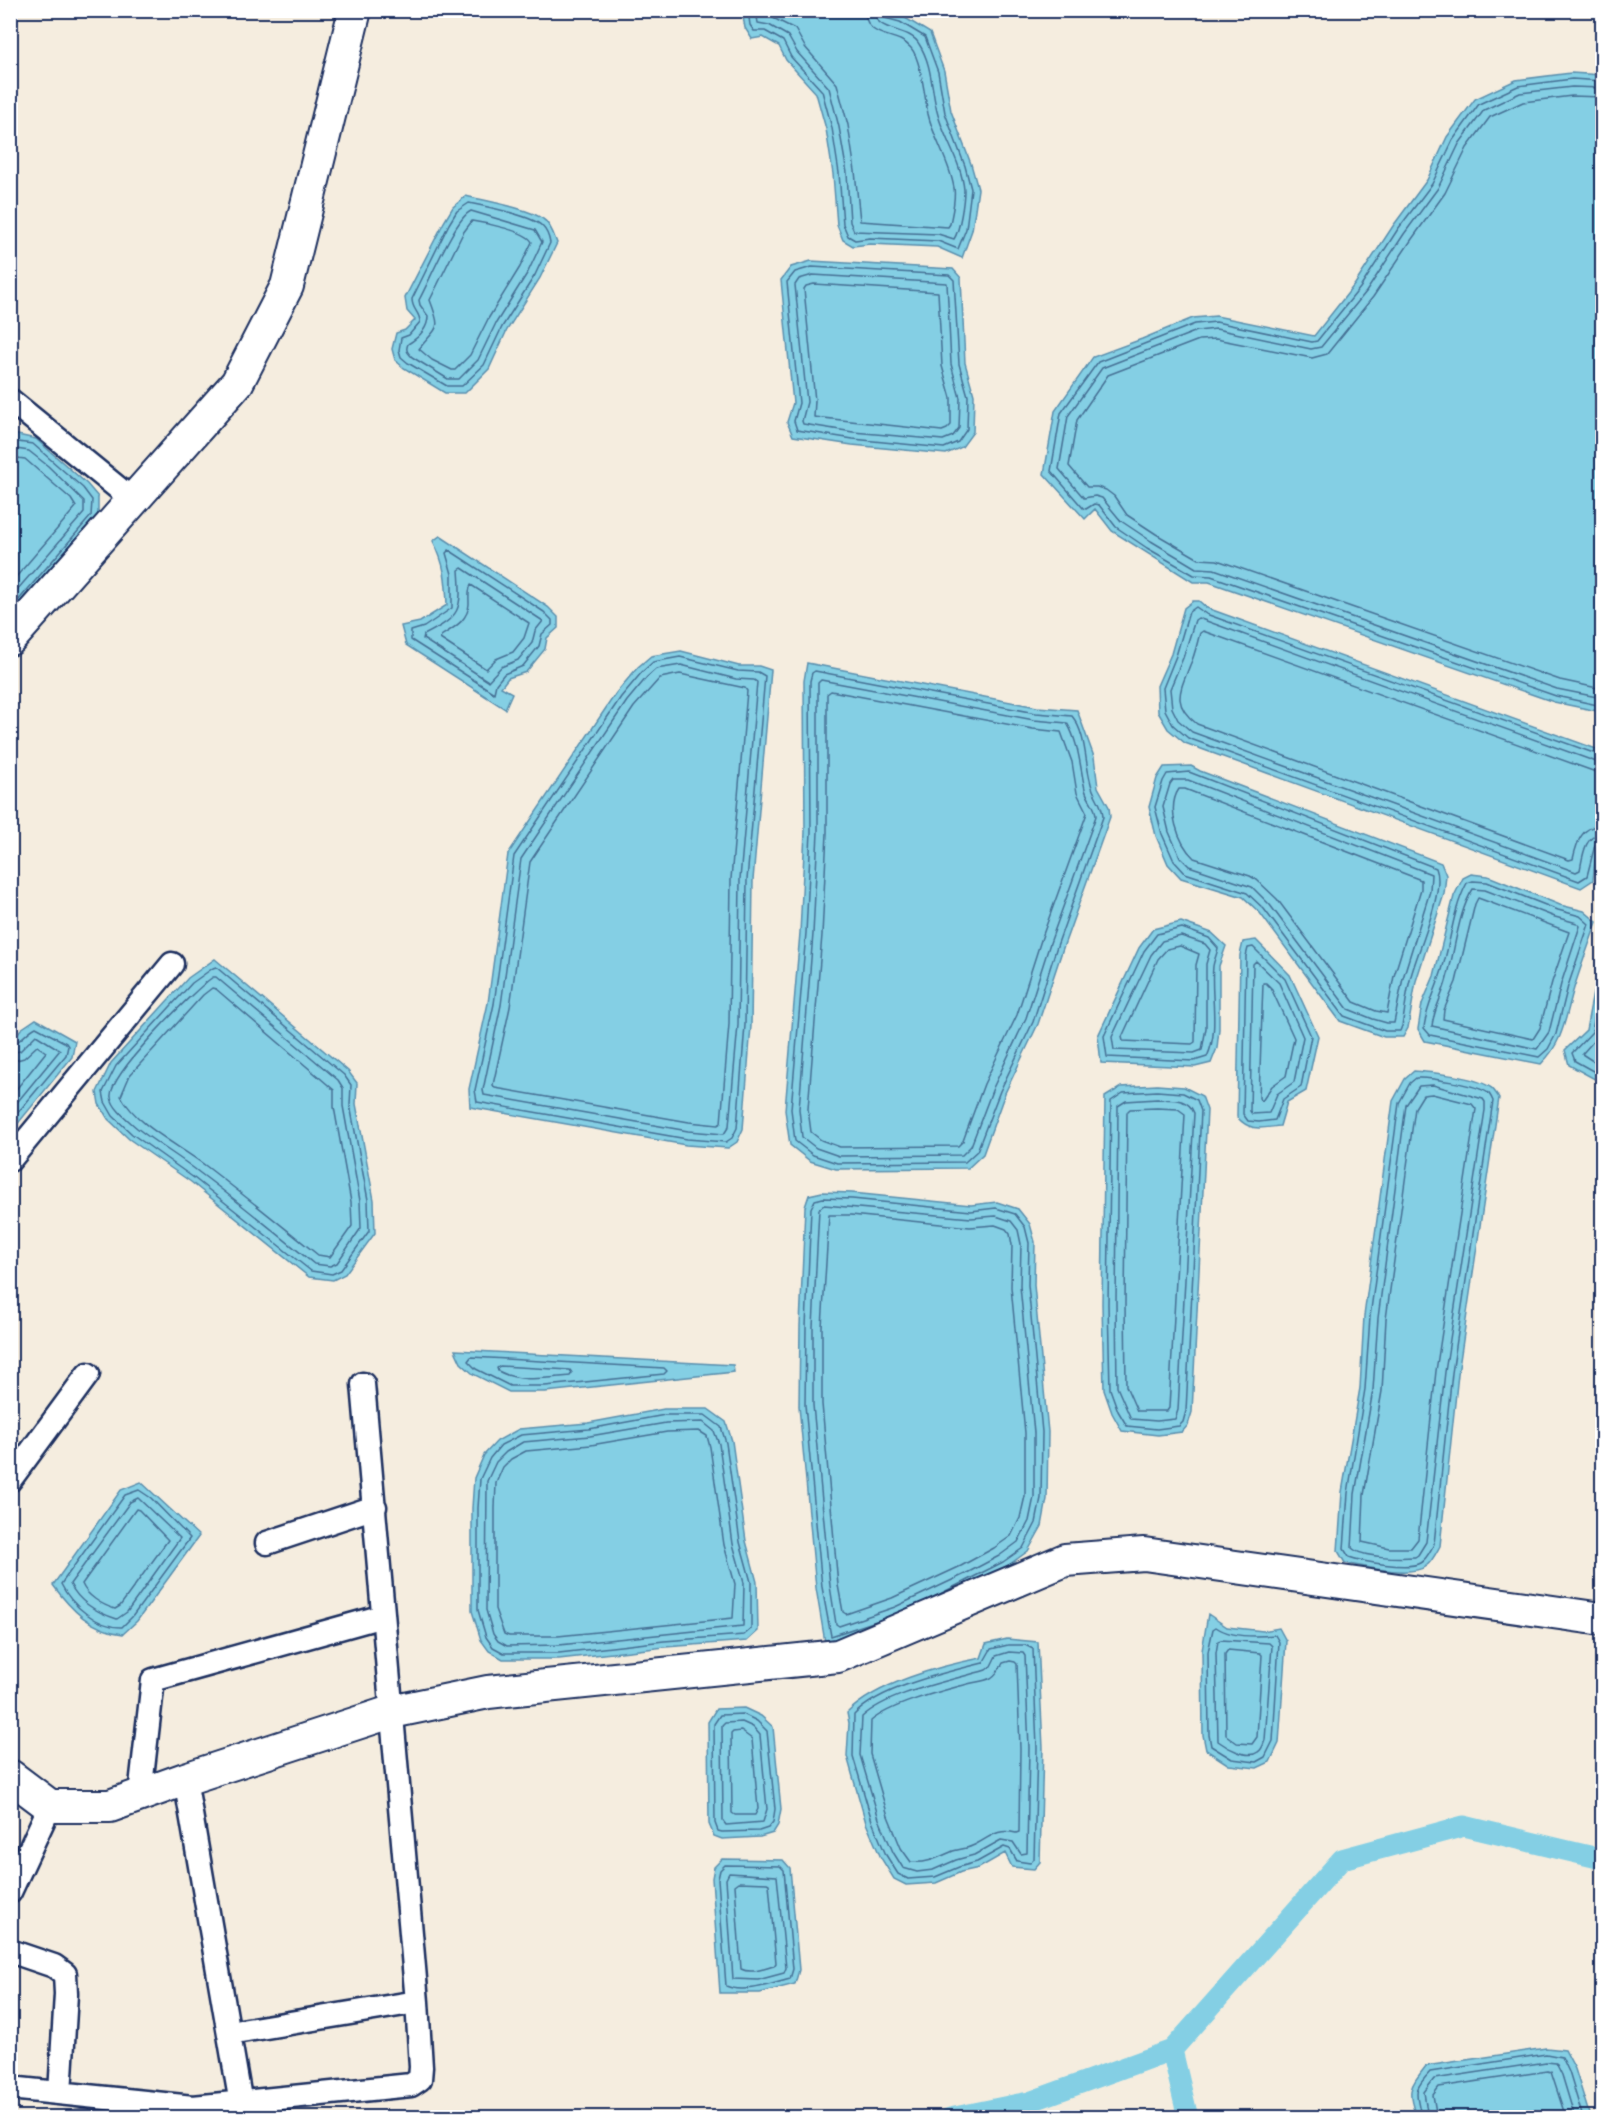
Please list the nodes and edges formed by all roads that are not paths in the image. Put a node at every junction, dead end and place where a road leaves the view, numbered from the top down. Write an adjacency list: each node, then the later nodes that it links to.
1 (355, 10): 3 (street)
2 (14, 410): 3 (street)
3 (134, 501): 4 (street)
4 (10, 639)
5 (172, 964): 6 (street)
6 (10, 1160)
7 (88, 1374): 9 (street)
8 (363, 1384): 10 (street)
9 (10, 1480)
10 (375, 1507): 11 (street); 12 (street)
11 (267, 1543)
12 (383, 1616): 14 (street); 17 (street)
13 (1602, 1619): 14 (street)
14 (391, 1712): 16 (street); 21 (street)
15 (10, 1776): 18 (street)
16 (185, 1779): 17 (street); 22 (street)
17 (140, 1795): 18 (street)
18 (50, 1806): 19 (street)
19 (10, 1893)
20 (10, 1951): 24 (street)
21 (417, 2002): 22 (street); 25 (street)
22 (229, 2033): 25 (street)
23 (10, 2088): 24 (street)
24 (60, 2093): 25 (street)
25 (241, 2104)

